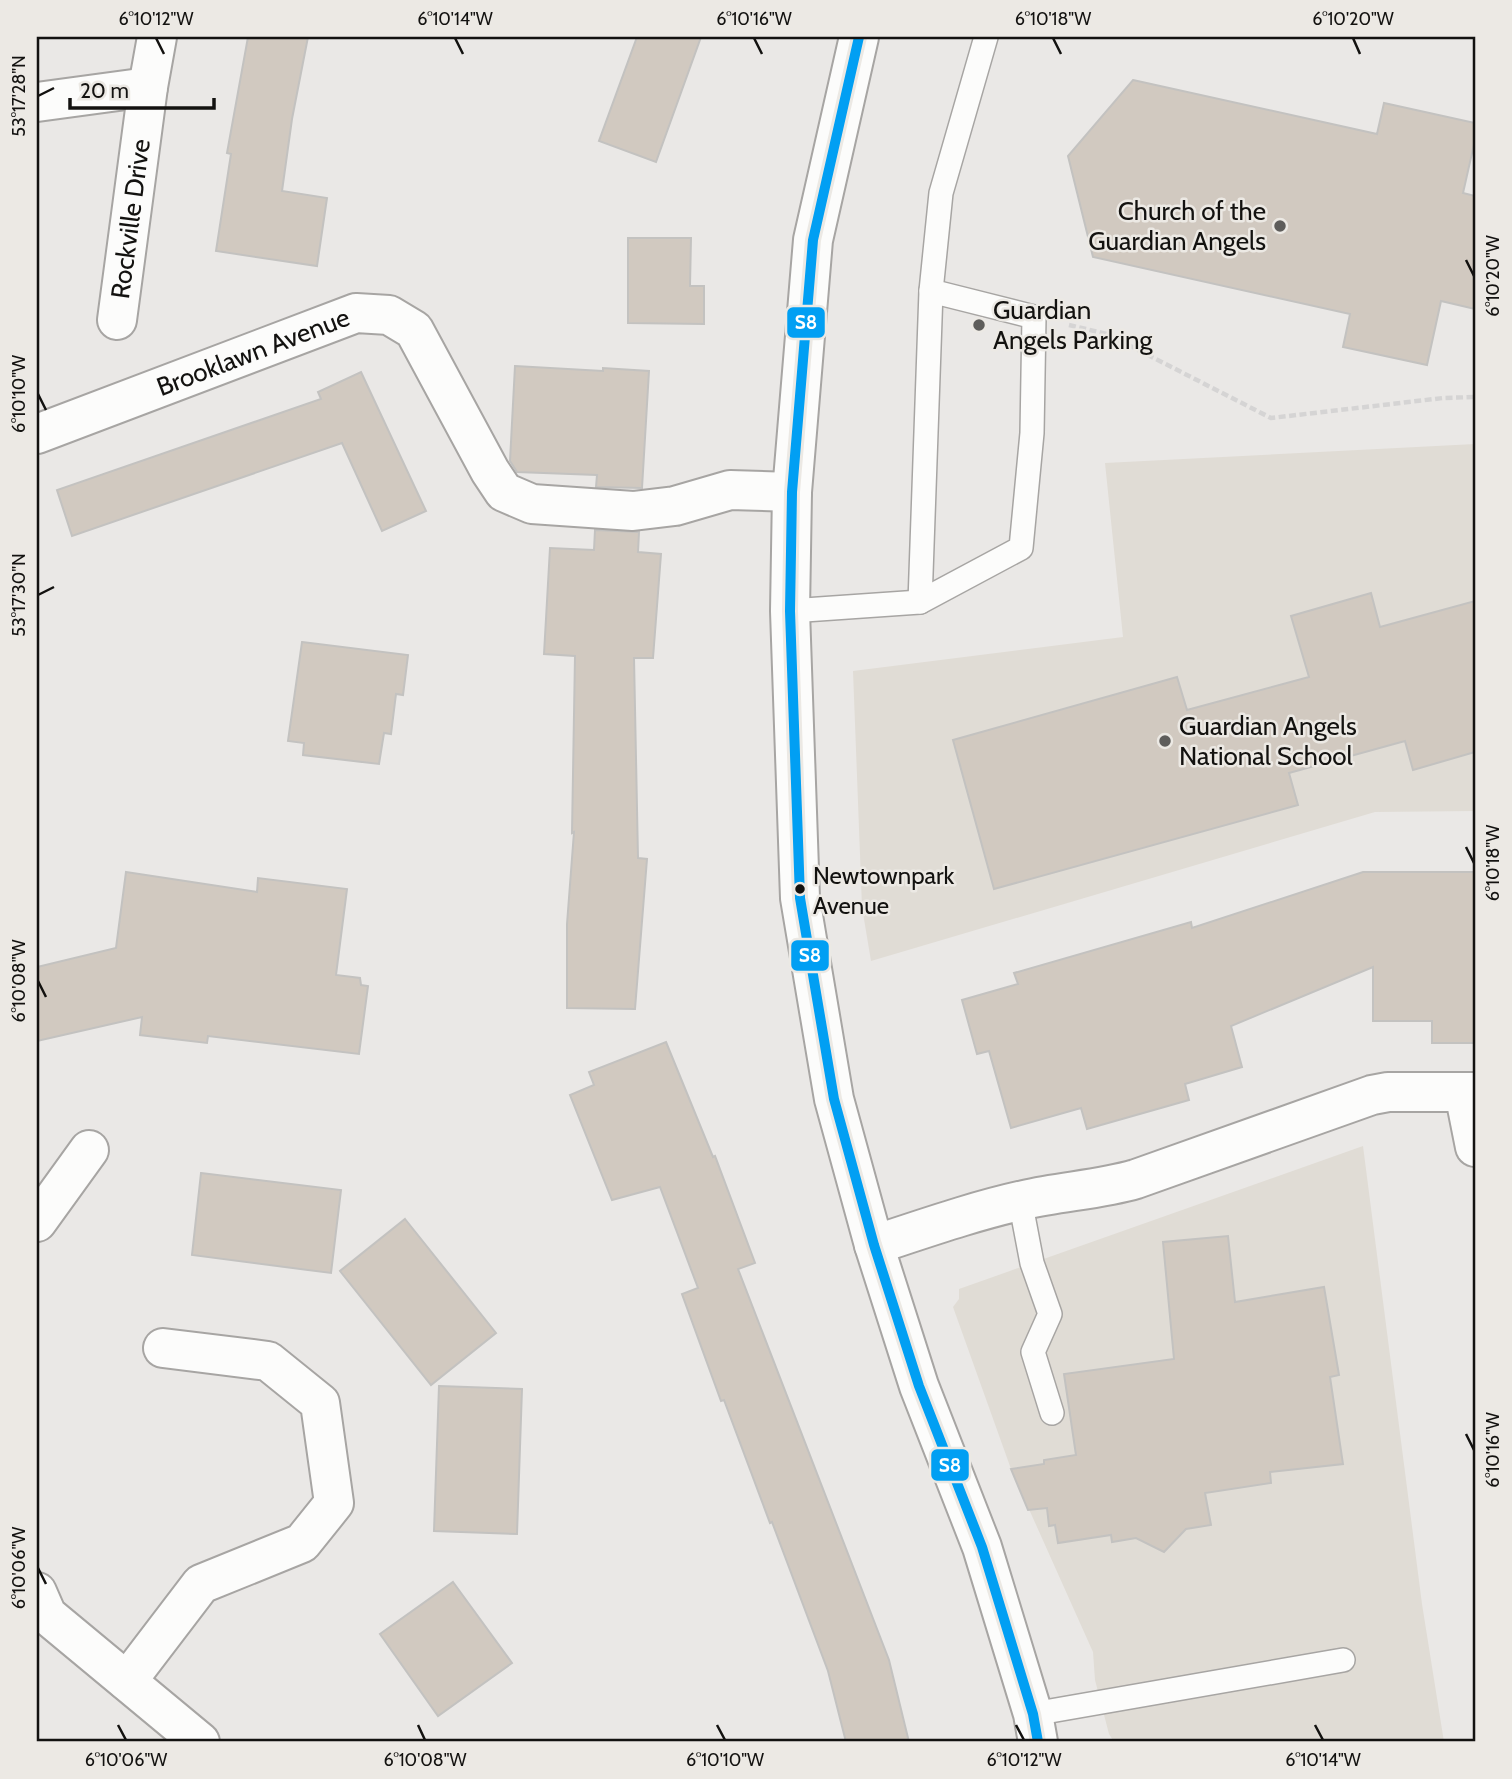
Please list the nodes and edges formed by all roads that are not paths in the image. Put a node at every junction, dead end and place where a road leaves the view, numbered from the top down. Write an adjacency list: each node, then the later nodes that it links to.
1 (157, 37): 4 (street, Rockville Drive)
2 (859, 37): 9 (street)
3 (986, 37): 6 (lane)
4 (148, 87): 5 (street); 7 (street, Rockville Drive)
5 (37, 102)
6 (931, 291): 10 (lane); 10 (lane)
7 (117, 320)
8 (37, 433): 9 (street, Brooklawn Avenue)
9 (792, 492): 11 (street)
10 (920, 602): 11 (lane)
11 (790, 611): 17 (street)
12 (1470, 1092): 13 (street); 15 (street)
13 (1475, 1147)
14 (89, 1150): 16 (street)
15 (1020, 1200): 17 (street); 19 (lane)
16 (37, 1222)
17 (874, 1245): 23 (street)
18 (163, 1348): 22 (street)
19 (1052, 1413)
20 (37, 1592): 22 (street)
21 (1343, 1660): 23 (lane)
22 (127, 1681): 24 (street)
23 (1036, 1728)
24 (200, 1742)

